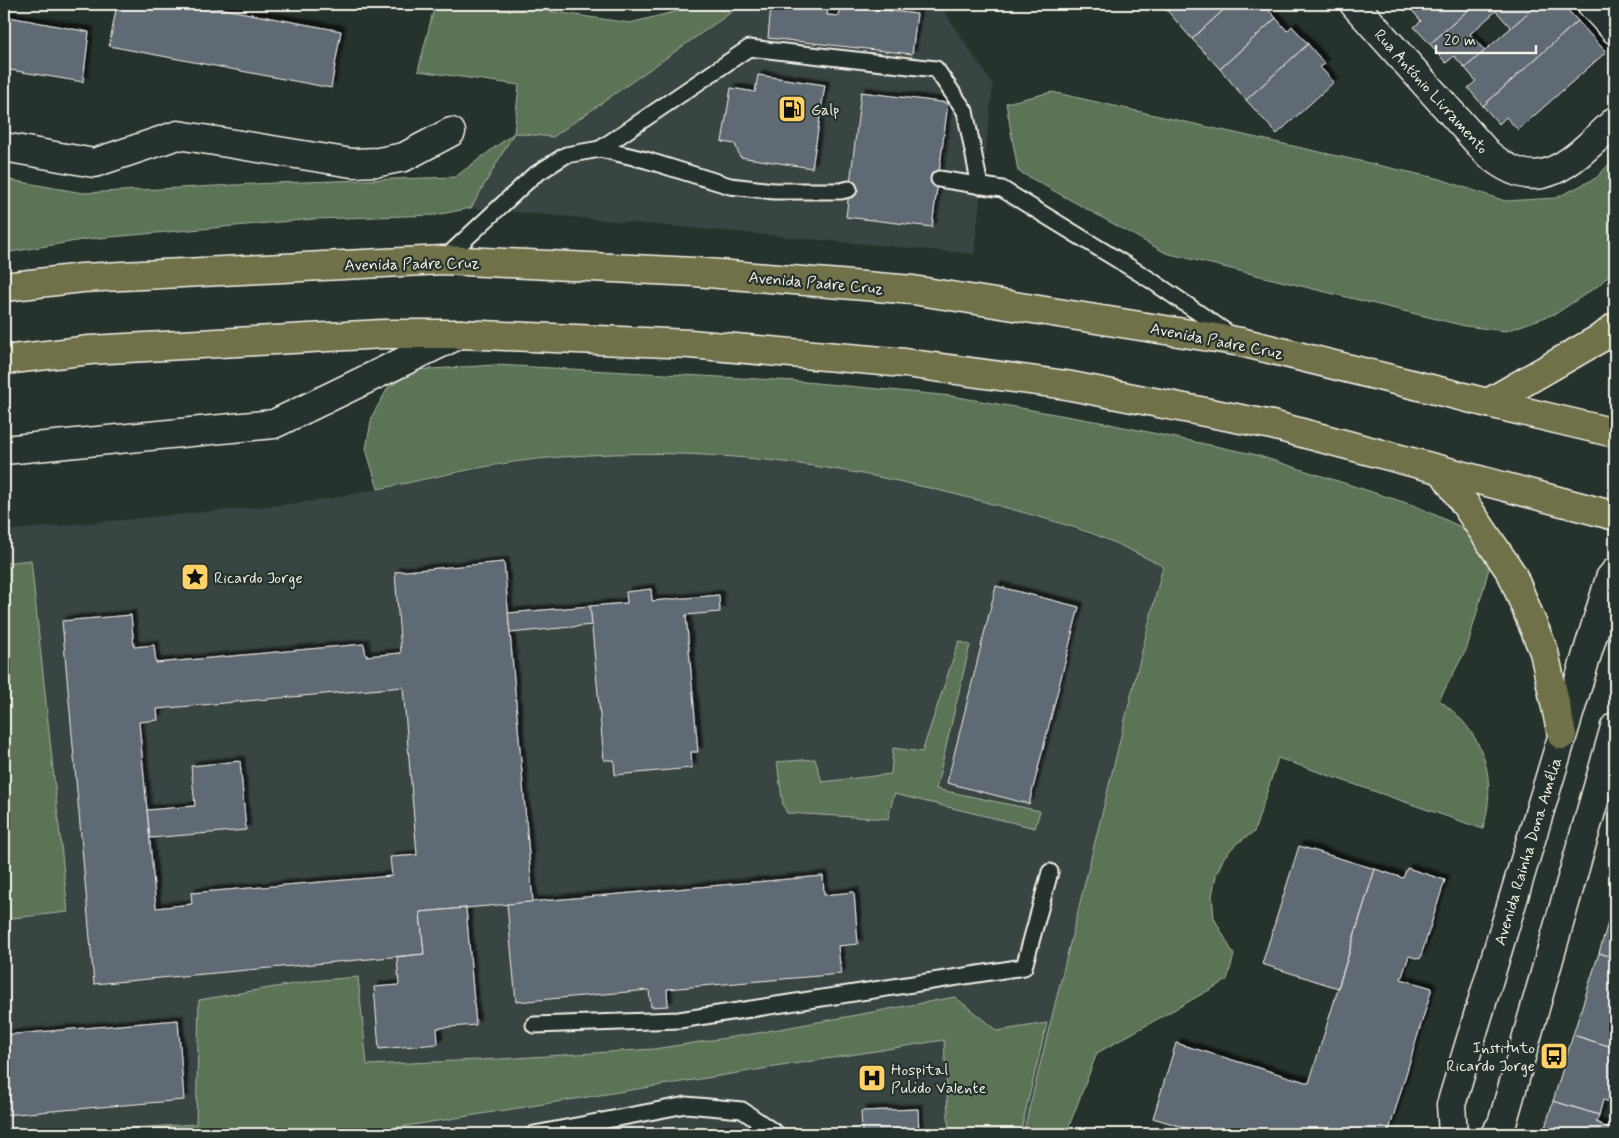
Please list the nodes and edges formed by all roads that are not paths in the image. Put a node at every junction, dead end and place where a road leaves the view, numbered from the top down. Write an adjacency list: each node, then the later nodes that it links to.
1 (1354, 4): 4 (street, Rua António Livramento)
2 (1591, 4): 3 (street)
3 (1615, 30)
4 (1615, 121)
5 (451, 132): 6 (street)
6 (4, 147)
7 (600, 149): 9 (lane); 10 (lane); 11 (lane)
8 (939, 179): 9 (lane)
9 (980, 186): 15 (lane)
10 (849, 189)
11 (443, 260): 12 (highway, Avenida Padre Cruz); 15 (highway, Avenida Padre Cruz)
12 (4, 287)
13 (1615, 327): 17 (highway)
14 (460, 334): 16 (highway); 19 (street); 20 (highway)
15 (1241, 342): 17 (highway, Avenida Padre Cruz)
16 (4, 360)
17 (1488, 404): 18 (highway, Avenida Padre Cruz)
18 (1615, 433)
19 (4, 450)
20 (1442, 470): 21 (highway); 23 (highway)
21 (1615, 516)
22 (1615, 572): 23 (street, Avenida Rainha Dona Amélia)
23 (1562, 735): 29 (street, Avenida Rainha Dona Amélia)
24 (1614, 735): 30 (street)
25 (1050, 872): 26 (lane)
26 (534, 1025)
27 (534, 1134): 28 (lane)
28 (777, 1134)
29 (1453, 1134)
30 (1495, 1134)

